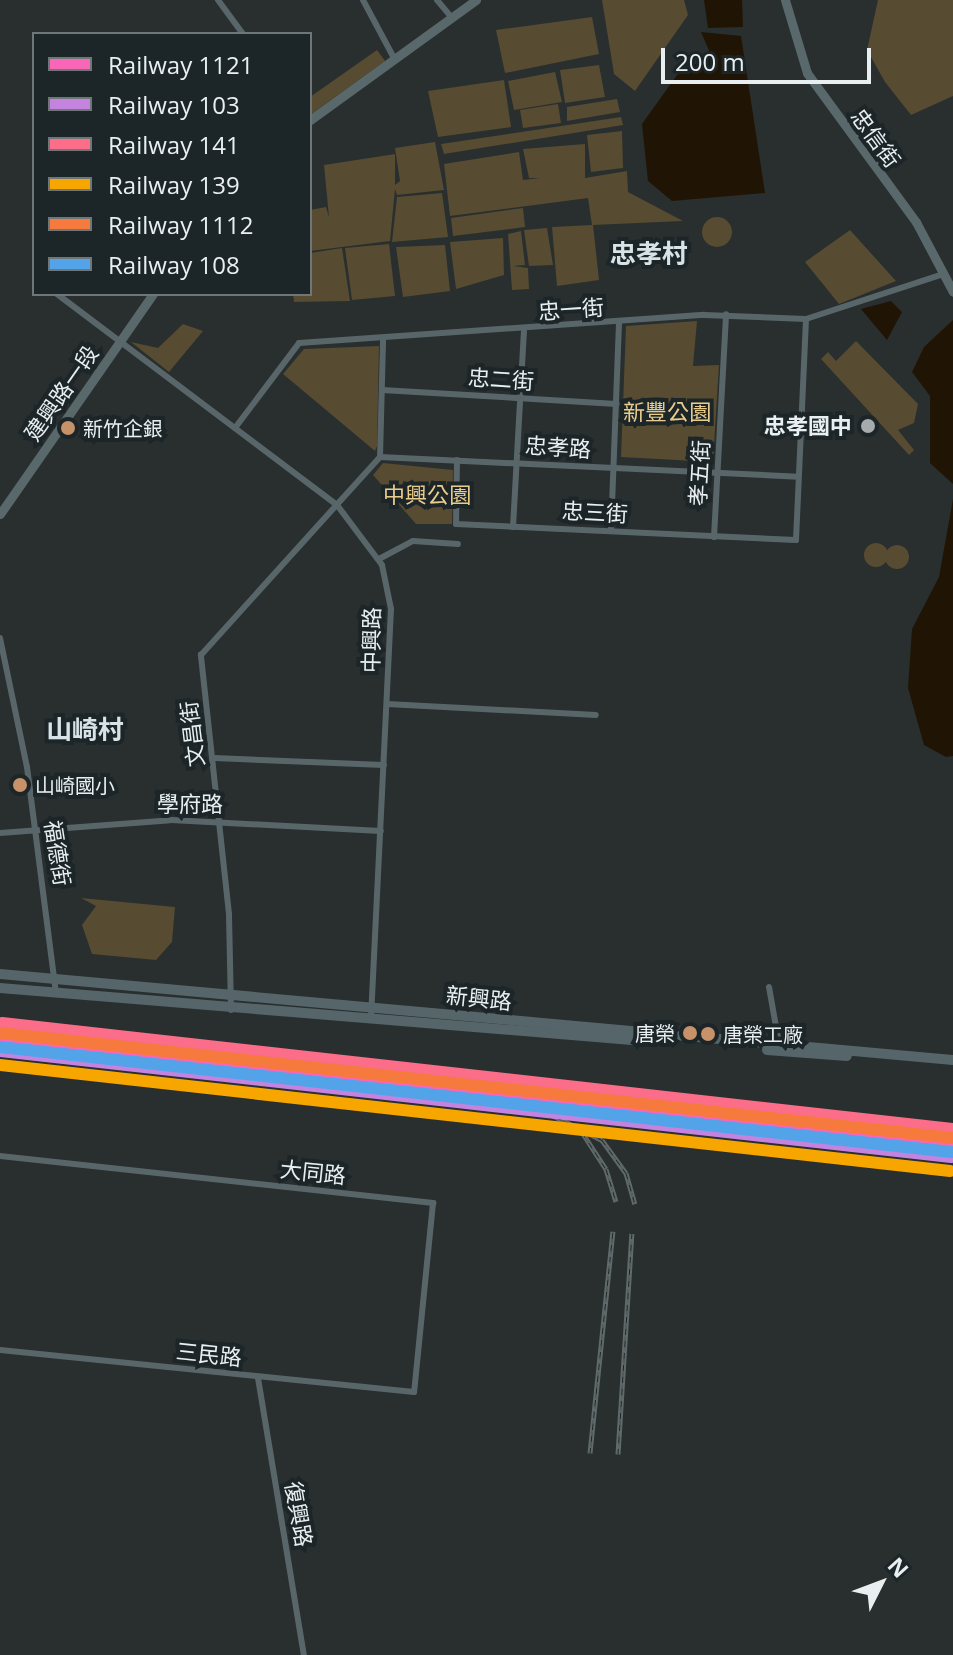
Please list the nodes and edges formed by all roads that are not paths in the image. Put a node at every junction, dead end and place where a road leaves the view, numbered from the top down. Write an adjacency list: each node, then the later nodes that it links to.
1 (218, 0): 7 (street)
2 (363, 0): 8 (street)
3 (437, 0): 6 (street)
4 (476, 0): 6 (street)
5 (785, 0): 10 (street, 忠信街)
6 (452, 18): 8 (street)
7 (242, 32)
8 (395, 60): 9 (street)
9 (312, 119)
10 (944, 274): 11 (street, 忠信街); 15 (street, 忠一街)
11 (953, 292)
12 (60, 296): 19 (street, 中興路)
13 (152, 296): 19 (street, 建興路一段)
14 (726, 314): 15 (street, 忠一街); 16 (street, 忠一街); 28 (street, 孝五街)
15 (806, 319): 29 (street)
16 (619, 323): 17 (street, 忠一街); 22 (street)
17 (524, 331): 18 (street, 忠一街); 21 (street)
18 (383, 339): 20 (street); 23 (street, 忠一街)
19 (118, 342): 23 (street, 中興路); 31 (street, 建興路一段)
20 (382, 390): 21 (street, 忠二街); 24 (street)
21 (517, 396): 22 (street, 忠二街); 26 (street)
22 (617, 404): 27 (street)
23 (235, 428): 30 (street, 中興路)
24 (380, 457): 25 (street, 忠孝路); 30 (street)
25 (457, 460): 26 (street, 忠孝路); 32 (street, 忠三街)
26 (515, 463): 27 (street, 忠孝路); 32 (street)
27 (612, 469): 28 (street, 忠孝路); 33 (street)
28 (716, 473): 29 (street, 忠孝路); 34 (street, 孝五街)
29 (798, 477): 34 (street, 忠三街)
30 (337, 505): 36 (street, 中興路); 40 (street, 文昌街)
31 (0, 514)
32 (513, 527): 33 (street, 忠三街)
33 (611, 531): 34 (street, 忠三街)
34 (714, 537)
35 (458, 544): 36 (street)
36 (379, 559): 38 (street, 中興路)
37 (0, 638): 43 (street, 福德街)
38 (387, 704): 39 (street); 41 (street, 中興路)
39 (596, 715)
40 (214, 758): 41 (street); 42 (street, 文昌街)
41 (384, 765): 44 (street, 中興路)
42 (220, 820): 43 (street, 學府路); 44 (street, 學府路); 50 (street, 文昌街)
43 (36, 829): 45 (street, 學府路); 47 (street, 福德街)
44 (381, 831): 51 (street, 中興路)
45 (0, 833)
46 (0, 974): 47 (main road, 新興路)
47 (56, 987): 49 (main road, 新興路); 50 (main road, 新興路)
48 (769, 987): 52 (street)
49 (0, 988)
50 (232, 1005): 51 (main road, 新興路)
51 (371, 1012): 52 (main road, 新興路); 53 (main road, 新興路)
52 (779, 1044): 53 (main road, 新興路)
53 (953, 1062)
54 (0, 1156): 57 (street, 大同路)
55 (0, 1350): 56 (street, 三民路)
56 (258, 1378): 57 (street, 三民路); 58 (street, 復興路)
57 (414, 1392)
58 (304, 1655)

